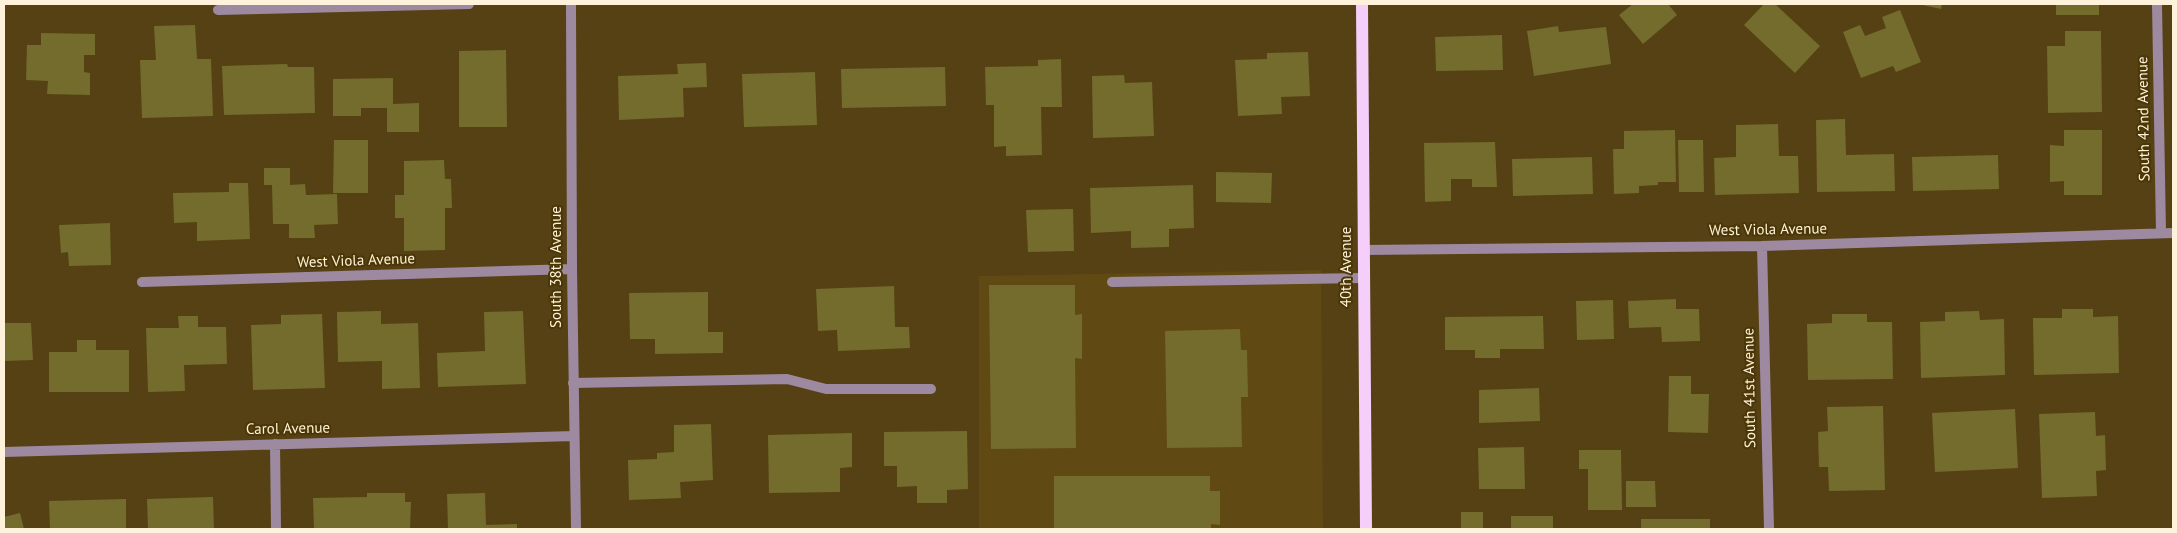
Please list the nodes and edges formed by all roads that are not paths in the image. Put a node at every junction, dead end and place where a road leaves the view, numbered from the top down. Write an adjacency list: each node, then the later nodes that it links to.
1 (469, 4): 5 (street)
2 (571, 4): 10 (street, South 38th Avenue)
3 (1362, 4): 9 (main road, 40th Avenue)
4 (2157, 4): 6 (street, South 42nd Avenue)
5 (218, 10)
6 (2161, 233): 7 (street, West Viola Avenue); 8 (street, West Viola Avenue)
7 (2173, 233)
8 (1762, 246): 9 (street, West Viola Avenue); 22 (street, South 41st Avenue)
9 (1363, 250): 11 (main road, 40th Avenue)
10 (572, 269): 12 (street, West Viola Avenue); 14 (street, South 38th Avenue)
11 (1363, 278): 13 (street); 21 (main road, 40th Avenue)
12 (142, 282)
13 (1112, 282)
14 (574, 383): 15 (street); 16 (street, South 38th Avenue)
15 (931, 389)
16 (574, 436): 17 (street, Carol Avenue); 20 (street, South 38th Avenue)
17 (275, 444): 18 (street, Carol Avenue); 19 (street)
18 (4, 452)
19 (276, 529)
20 (576, 529)
21 (1366, 529)
22 (1769, 529)

